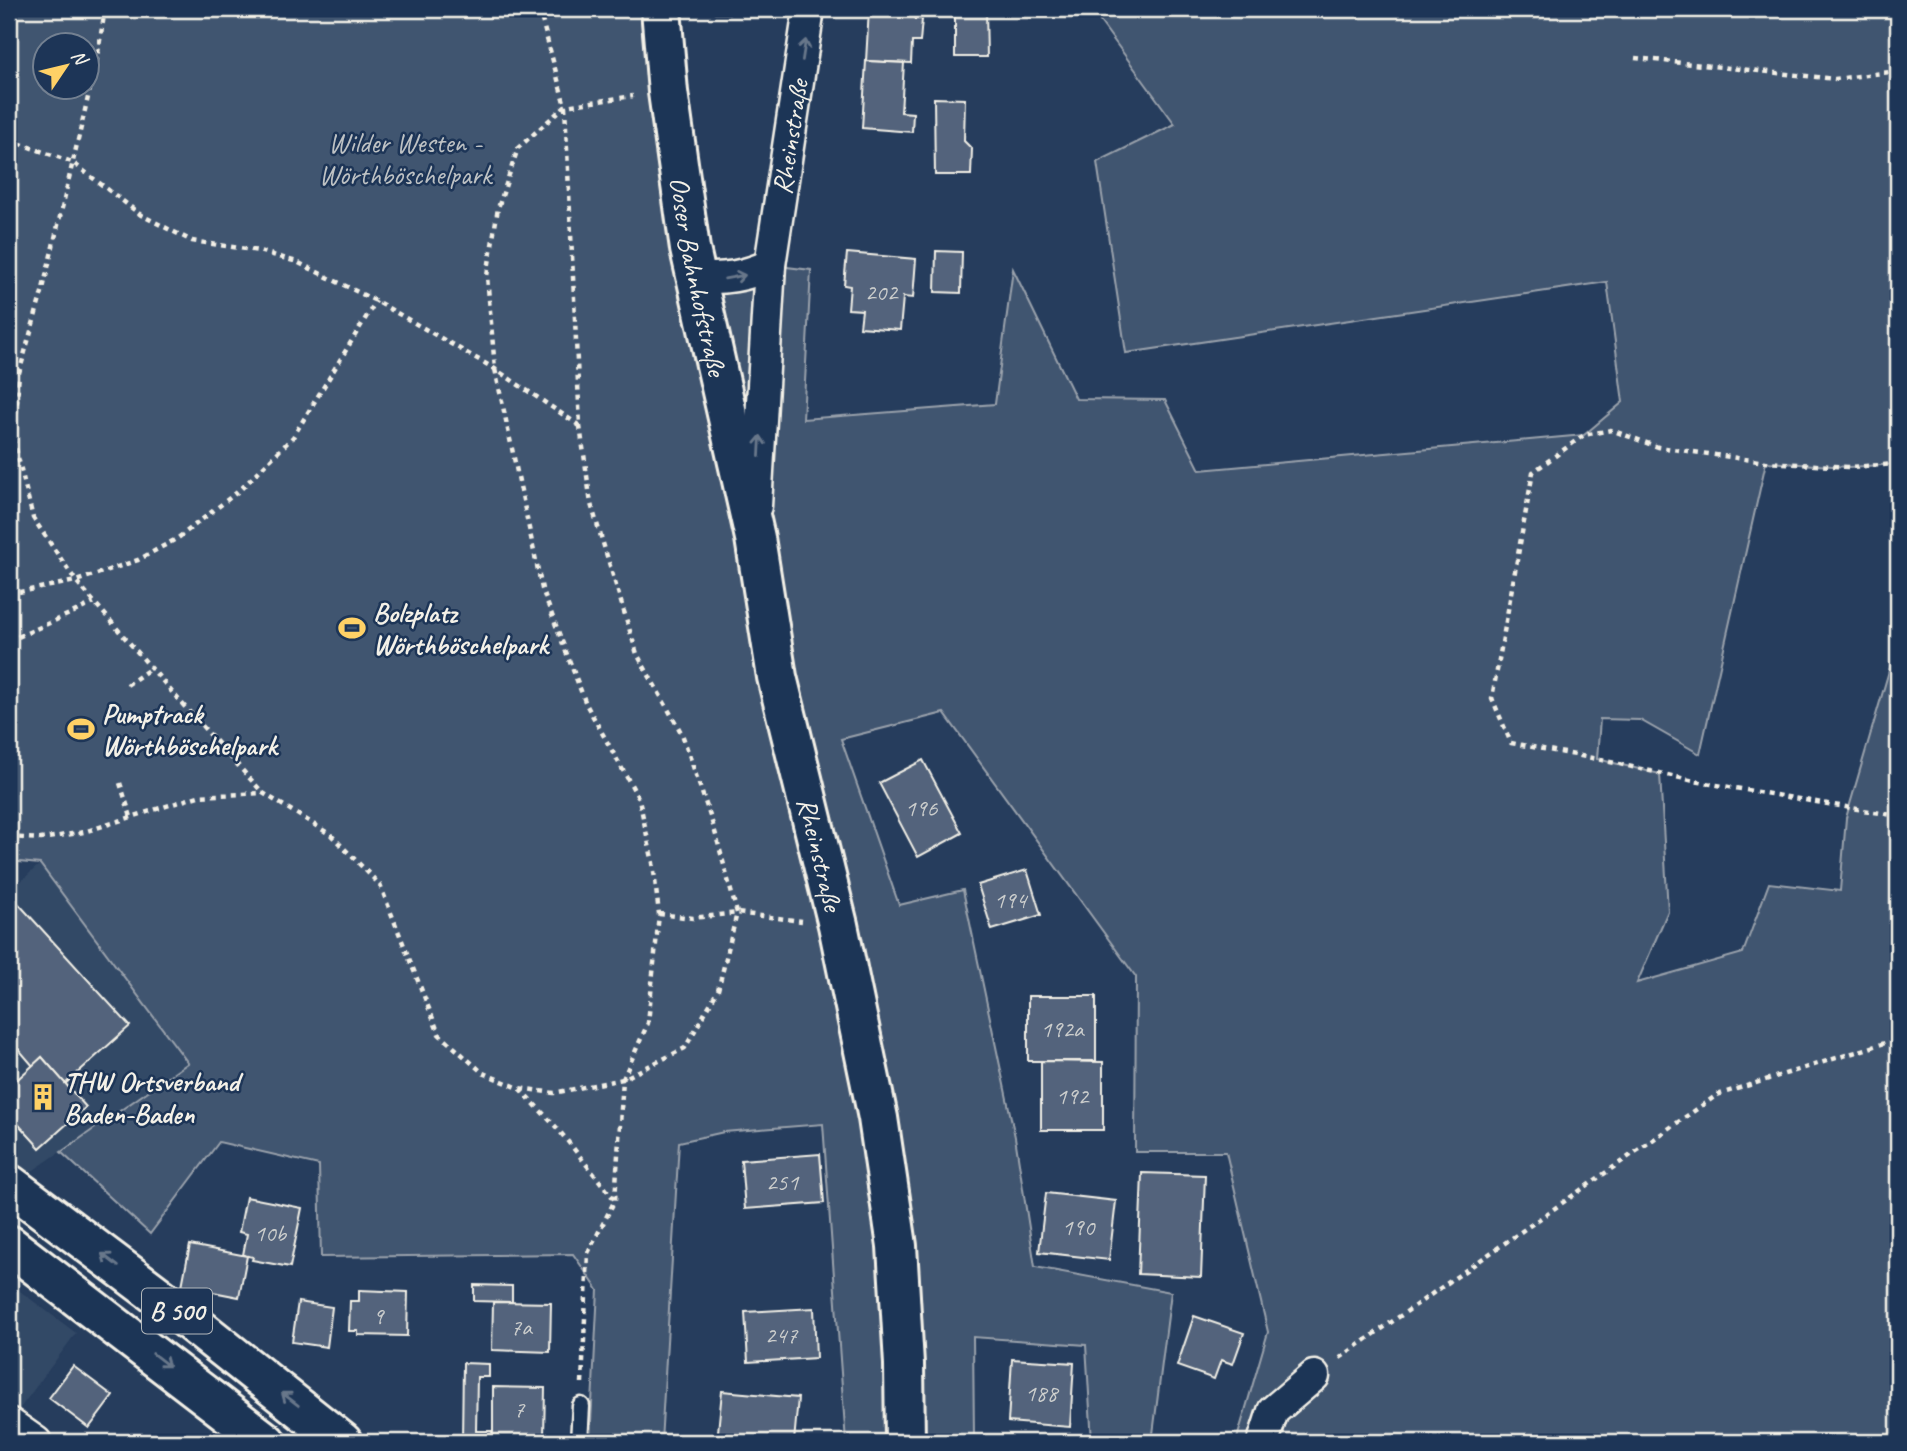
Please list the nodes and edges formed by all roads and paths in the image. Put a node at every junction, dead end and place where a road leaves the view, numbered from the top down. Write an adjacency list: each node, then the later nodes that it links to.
1 (105, 9): 10 (path)
2 (539, 9): 8 (path)
3 (660, 9): 7 (street, Ooser Bahnhofstraße)
4 (809, 9): 11 (street, Rheinstraße, one-way to 4)
5 (1635, 58): 6 (path)
6 (1898, 71)
7 (668, 92): 8 (path); 12 (street, Ooser Bahnhofstraße)
8 (565, 106): 14 (path); 15 (path)
9 (9, 142): 10 (path)
10 (72, 162): 13 (path); 18 (path)
11 (770, 265): 12 (street, one-way to 11); 17 (street, Rheinstraße, one-way to 11)
12 (697, 277): 17 (street, Ooser Bahnhofstraße)
13 (376, 301): 14 (path); 18 (path)
14 (495, 369): 15 (path); 30 (path)
15 (580, 426): 29 (path)
16 (1898, 464): 26 (path)
17 (755, 538): 31 (street, Rheinstraße)
18 (76, 581): 19 (path); 20 (path)
19 (9, 594)
20 (94, 603): 21 (path); 22 (path)
21 (9, 641)
22 (151, 668): 23 (path); 25 (path)
23 (127, 685)
24 (120, 783): 27 (path)
25 (264, 793): 27 (path); 34 (path)
26 (1895, 815)
27 (131, 817): 28 (path)
28 (9, 837)
29 (737, 913): 30 (path); 31 (path); 33 (path)
30 (659, 914): 33 (path)
31 (838, 925): 45 (street, Rheinstraße)
32 (1898, 1039): 38 (path)
33 (623, 1079): 34 (path); 36 (path)
34 (519, 1088): 36 (path)
35 (9, 1184): 43 (street, B 500, one-way to 35)
36 (615, 1200): 39 (path)
37 (9, 1245): 42 (street, B 500, one-way to 42)
38 (1314, 1377): 46 (street)
39 (581, 1406): 44 (lane)
40 (9, 1423): 41 (street)
41 (36, 1442)
42 (266, 1442)
43 (342, 1442)
44 (579, 1442)
45 (905, 1442)
46 (1263, 1442)

